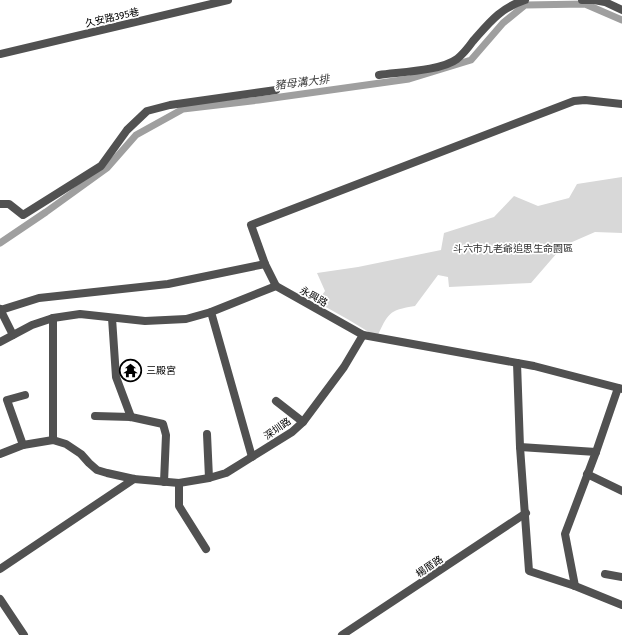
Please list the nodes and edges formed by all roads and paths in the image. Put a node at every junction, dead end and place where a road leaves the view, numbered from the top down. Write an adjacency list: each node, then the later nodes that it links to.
1 (228, 0): 6 (street, 久安路395巷)
2 (525, 0): 7 (street)
3 (582, 0): 4 (street)
4 (593, 0): 5 (street)
5 (622, 10)
6 (0, 54)
7 (379, 75)
8 (276, 90): 10 (street)
9 (622, 104): 11 (street)
10 (0, 204)
11 (265, 264): 12 (street); 13 (street)
12 (276, 286): 14 (street); 18 (street, 永興路)
13 (0, 309): 17 (street)
14 (210, 312): 16 (street); 33 (street)
15 (53, 318): 16 (street); 17 (street); 28 (street)
16 (112, 318): 25 (street)
17 (13, 335): 19 (street)
18 (363, 335): 20 (street, 永興路); 26 (street, 深圳路)
19 (0, 342)
20 (517, 363): 21 (street, 永興路); 30 (street)
21 (620, 389): 31 (street)
22 (25, 395): 29 (street)
23 (276, 401): 26 (street)
24 (94, 416): 25 (street)
25 (130, 417): 37 (street)
26 (303, 422): 33 (street, 深圳路)
27 (207, 434): 35 (street)
28 (53, 440): 29 (street); 36 (street, 深圳路)
29 (23, 445): 32 (street)
30 (520, 447): 31 (street); 40 (street)
31 (596, 452): 34 (street)
32 (0, 454)
33 (252, 457): 35 (street, 深圳路)
34 (587, 474): 39 (street); 45 (street)
35 (209, 478): 38 (street, 深圳路)
36 (134, 479): 37 (street, 深圳路); 42 (street)
37 (164, 482): 38 (street, 深圳路)
38 (179, 482): 41 (street)
39 (622, 491)
40 (526, 513): 45 (street); 49 (street, 楊厝路)
41 (206, 549)
42 (0, 569)
43 (605, 574): 44 (street)
44 (622, 577)
45 (575, 586): 47 (street)
46 (0, 599): 48 (street)
47 (622, 605)
48 (24, 635)
49 (342, 635)

